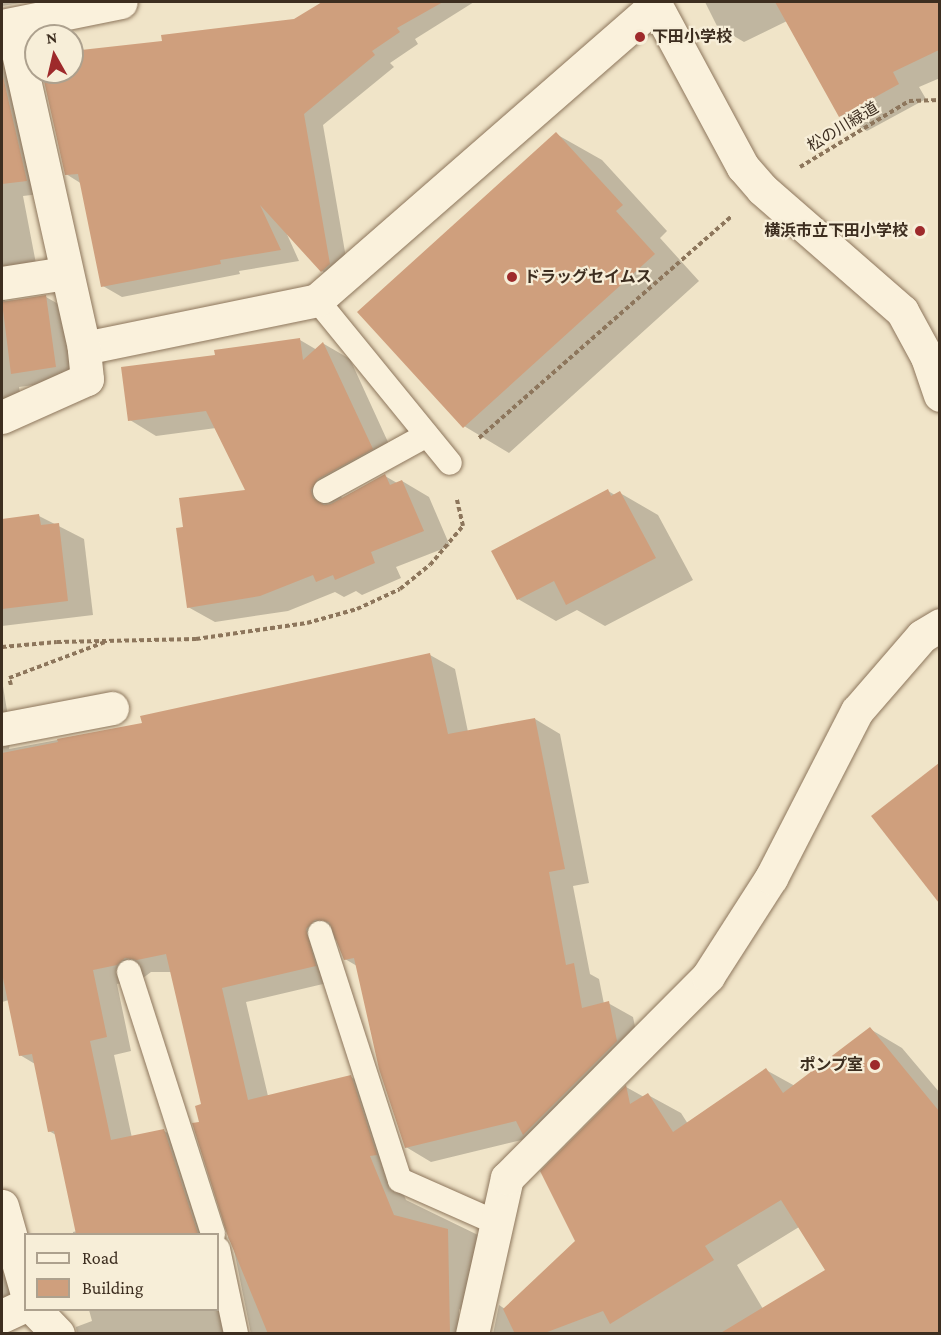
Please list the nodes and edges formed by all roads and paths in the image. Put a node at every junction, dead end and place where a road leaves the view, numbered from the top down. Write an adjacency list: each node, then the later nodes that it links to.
1 (121, 2): 3 (street)
2 (654, 3): 5 (street); 8 (street)
3 (7, 26): 6 (street)
4 (939, 100): 5 (path, 松の川緑道)
5 (762, 189): 10 (street); 13 (path, 松の川緑道)
6 (66, 273): 7 (street); 9 (street)
7 (2, 283)
8 (317, 300): 9 (street); 12 (lane)
9 (84, 348): 11 (street)
10 (939, 395)
11 (2, 417)
12 (427, 435): 13 (lane); 14 (lane)
13 (450, 463): 16 (path)
14 (325, 490)
15 (939, 625): 23 (street)
16 (108, 641): 17 (path); 19 (path)
17 (2, 647)
18 (112, 708): 19 (street)
19 (11, 728)
20 (320, 933): 23 (lane)
21 (129, 972): 24 (lane)
22 (2, 1206): 26 (street)
23 (497, 1222): 32 (street)
24 (213, 1233)
25 (219, 1254): 31 (lane)
26 (24, 1283)
27 (24, 1306): 29 (street)
28 (36, 1311): 30 (street)
29 (2, 1316)
30 (58, 1334)
31 (236, 1334)
32 (472, 1334)

